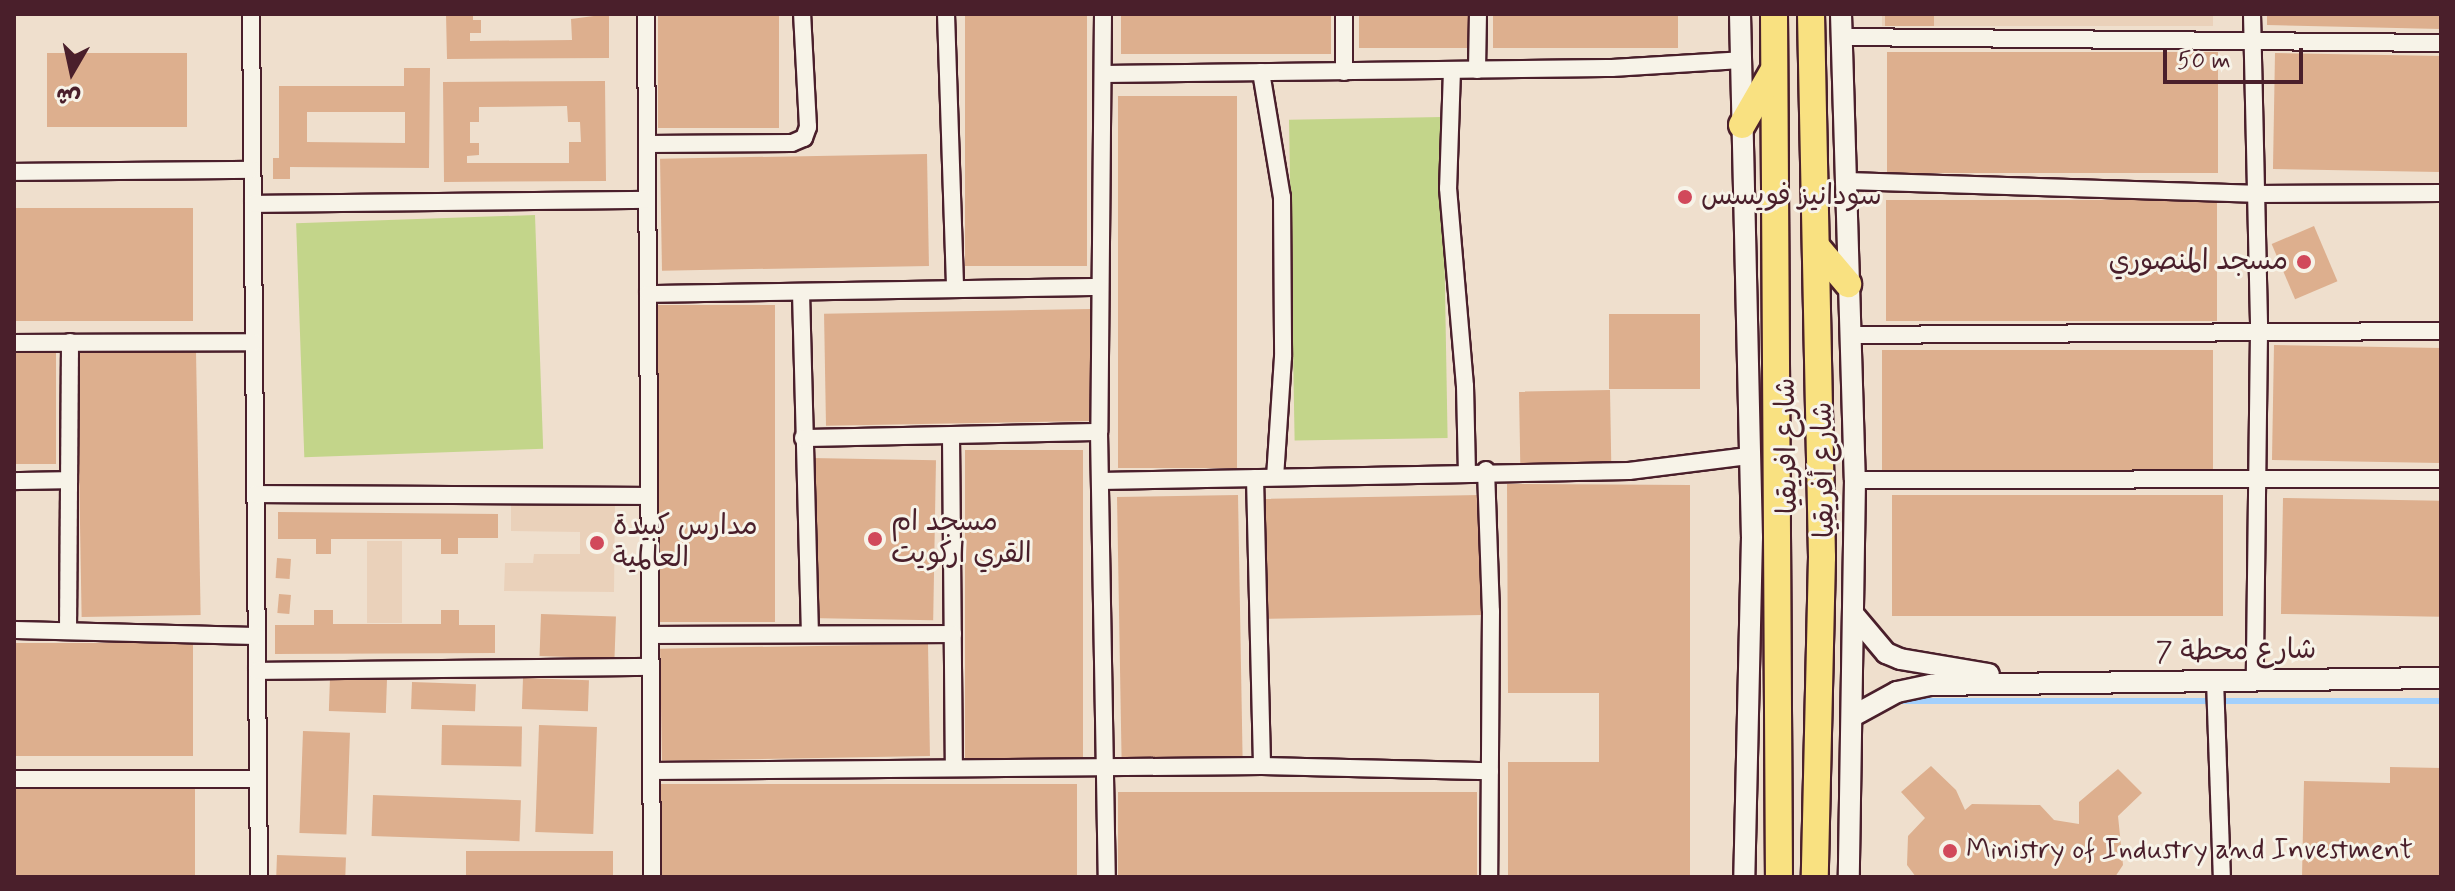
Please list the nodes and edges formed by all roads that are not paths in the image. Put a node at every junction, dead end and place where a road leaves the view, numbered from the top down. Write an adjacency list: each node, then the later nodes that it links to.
1 (251, 14): 25 (street)
2 (646, 14): 24 (street)
3 (802, 14): 24 (street)
4 (946, 14): 35 (street)
5 (1103, 14): 22 (street)
6 (1344, 14): 21 (street)
7 (1478, 14): 18 (street)
8 (1740, 14): 16 (street)
9 (1774, 14): 19 (highway, شارع افريقيا)
10 (1811, 14): 32 (highway, شارع افريقيا)
11 (1841, 14): 13 (street, شارع أفريقيا)
12 (2252, 14): 14 (street)
13 (1841, 37): 14 (street); 27 (street, شارع أفريقيا)
14 (2252, 41): 15 (street); 29 (street)
15 (2441, 43)
16 (1741, 60): 18 (street); 23 (street)
17 (1452, 70): 18 (street); 21 (street); 49 (street)
18 (1477, 70)
19 (1773, 70): 23 (highway); 86 (highway, شارع افريقيا)
20 (1261, 72): 21 (street); 22 (street); 50 (street)
21 (1344, 72)
22 (1103, 74): 34 (street)
23 (1742, 125): 47 (street)
24 (647, 144): 30 (street)
25 (252, 170): 26 (street); 31 (street)
26 (14, 172)
27 (1847, 181): 29 (street); 33 (street, شارع أفريقيا)
28 (2441, 193): 29 (street)
29 (2254, 194): 39 (street)
30 (647, 200): 31 (street); 37 (street)
31 (253, 204): 42 (street)
32 (1816, 246): 33 (highway); 87 (highway, شارع افريقيا)
33 (1848, 284): 40 (street, شارع أفريقيا)
34 (1100, 287): 35 (street); 44 (street)
35 (955, 288): 36 (street)
36 (801, 292): 37 (street); 46 (street)
37 (648, 294): 59 (street)
38 (2441, 331): 39 (street)
39 (2259, 332): 40 (street); 57 (street)
40 (1849, 335): 54 (street, شارع أفريقيا)
41 (70, 342): 42 (street); 43 (street); 53 (street)
42 (254, 342): 58 (street)
43 (14, 343)
44 (1099, 432): 45 (street); 56 (street)
45 (951, 436): 46 (street); 64 (street)
46 (803, 438): 63 (street)
47 (1748, 456): 48 (street); 85 (street)
48 (1486, 470): 49 (street); 78 (street)
49 (1467, 471): 50 (street)
50 (1275, 477): 51 (street)
51 (1255, 478): 56 (street); 74 (street)
52 (2441, 479): 57 (street)
53 (69, 480): 55 (street); 62 (street)
54 (1855, 480): 57 (street); 60 (street, شارع أفريقيا)
55 (14, 481)
56 (1100, 481): 76 (street)
57 (2255, 482): 71 (street)
58 (256, 494): 59 (street); 66 (street)
59 (649, 496): 65 (street)
60 (1854, 615): 72 (street); 73 (street, شارع أفريقيا)
61 (14, 630): 62 (street)
62 (68, 631): 66 (street)
63 (810, 632): 64 (street); 65 (street)
64 (953, 634): 75 (street)
65 (650, 635): 67 (street)
66 (257, 636): 68 (street)
67 (651, 667): 68 (street); 77 (street)
68 (257, 671): 80 (street)
69 (2441, 678): 71 (street, شارع محطة 7)
70 (2215, 680): 71 (street, شارع محطة 7); 72 (street, شارع محطة 7); 89 (street)
71 (2255, 680)
72 (2032, 683): 73 (street)
73 (1853, 716): 88 (street, شارع أفريقيا)
74 (1262, 766): 76 (street); 78 (street)
75 (954, 768): 76 (street); 77 (street)
76 (1103, 769): 83 (street)
77 (651, 771): 82 (street)
78 (1490, 771): 84 (street)
79 (14, 779): 80 (street)
80 (258, 779): 81 (street)
81 (259, 877)
82 (652, 877)
83 (1107, 877)
84 (1489, 877)
85 (1744, 877)
86 (1779, 877)
87 (1815, 877)
88 (1849, 877)
89 (2222, 877)

